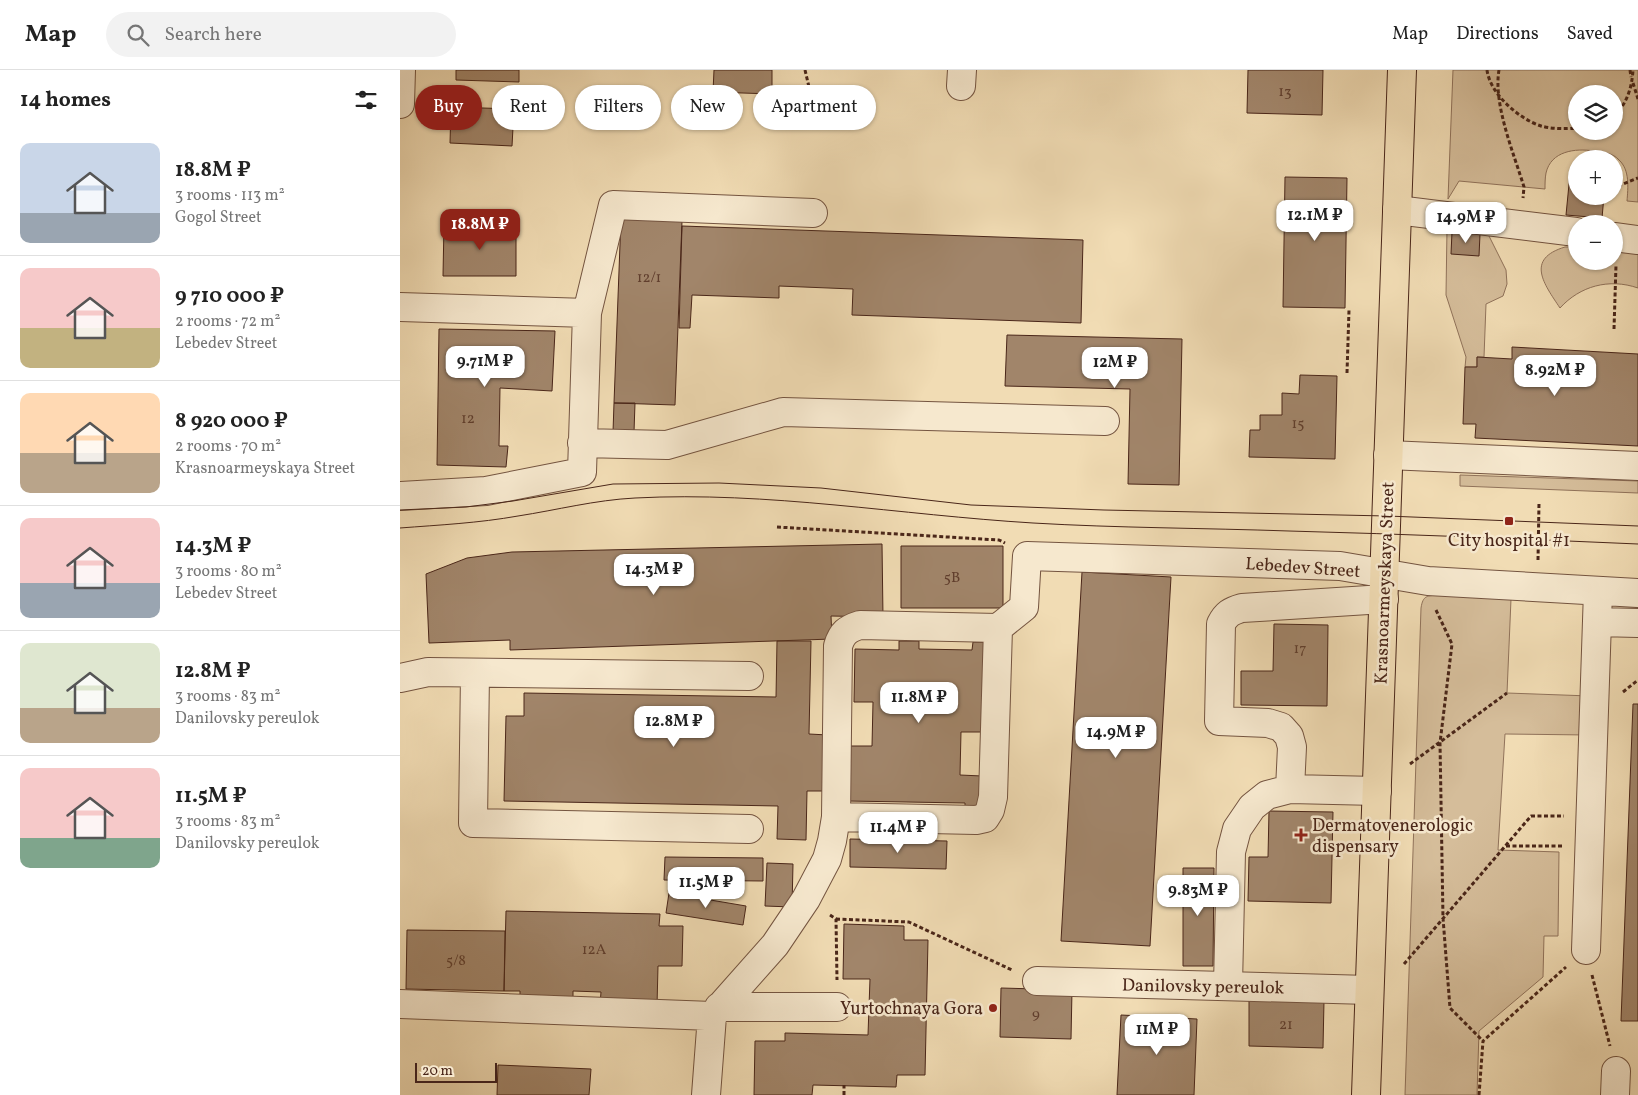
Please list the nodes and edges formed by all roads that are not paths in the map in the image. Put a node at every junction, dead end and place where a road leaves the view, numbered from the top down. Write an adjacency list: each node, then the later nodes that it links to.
1 (401, 70): 3 (street)
2 (1402, 70): 4 (main road, Krasnoarmeyskaya Street)
3 (400, 104)
4 (1397, 210): 6 (street); 13 (main road, Krasnoarmeyskaya Street)
5 (813, 212): 10 (street)
6 (1568, 231)
7 (1623, 238): 8 (street)
8 (1638, 240)
9 (400, 307): 10 (street)
10 (587, 312): 12 (street)
11 (1105, 421): 12 (street)
12 (582, 443): 15 (street)
13 (1388, 455): 14 (street); 16 (main road, Krasnoarmeyskaya Street)
14 (1638, 466)
15 (400, 496)
16 (1385, 586): 17 (street, Lebedev Street); 21 (street, Lebedev Street); 25 (street); 26 (main road, Krasnoarmeyskaya Street)
17 (1598, 591): 18 (street, Lebedev Street); 19 (street)
18 (1638, 593)
19 (1597, 622): 20 (street); 29 (street)
20 (1638, 624)
21 (998, 628): 27 (street); 27 (street)
22 (475, 673): 23 (street); 24 (street); 28 (street)
23 (749, 676)
24 (400, 678)
25 (1290, 789): 26 (street); 31 (street)
26 (1377, 790): 32 (main road, Krasnoarmeyskaya Street)
27 (836, 817): 35 (street)
28 (749, 829)
29 (1586, 950)
30 (1038, 981): 31 (street, Danilovsky pereulok)
31 (1228, 986): 32 (street, Danilovsky pereulok)
32 (1370, 990): 37 (main road, Krasnoarmeyskaya Street)
33 (400, 1004): 35 (street)
34 (837, 1008): 35 (street)
35 (715, 1011): 36 (street)
36 (706, 1095)
37 (1366, 1095)

